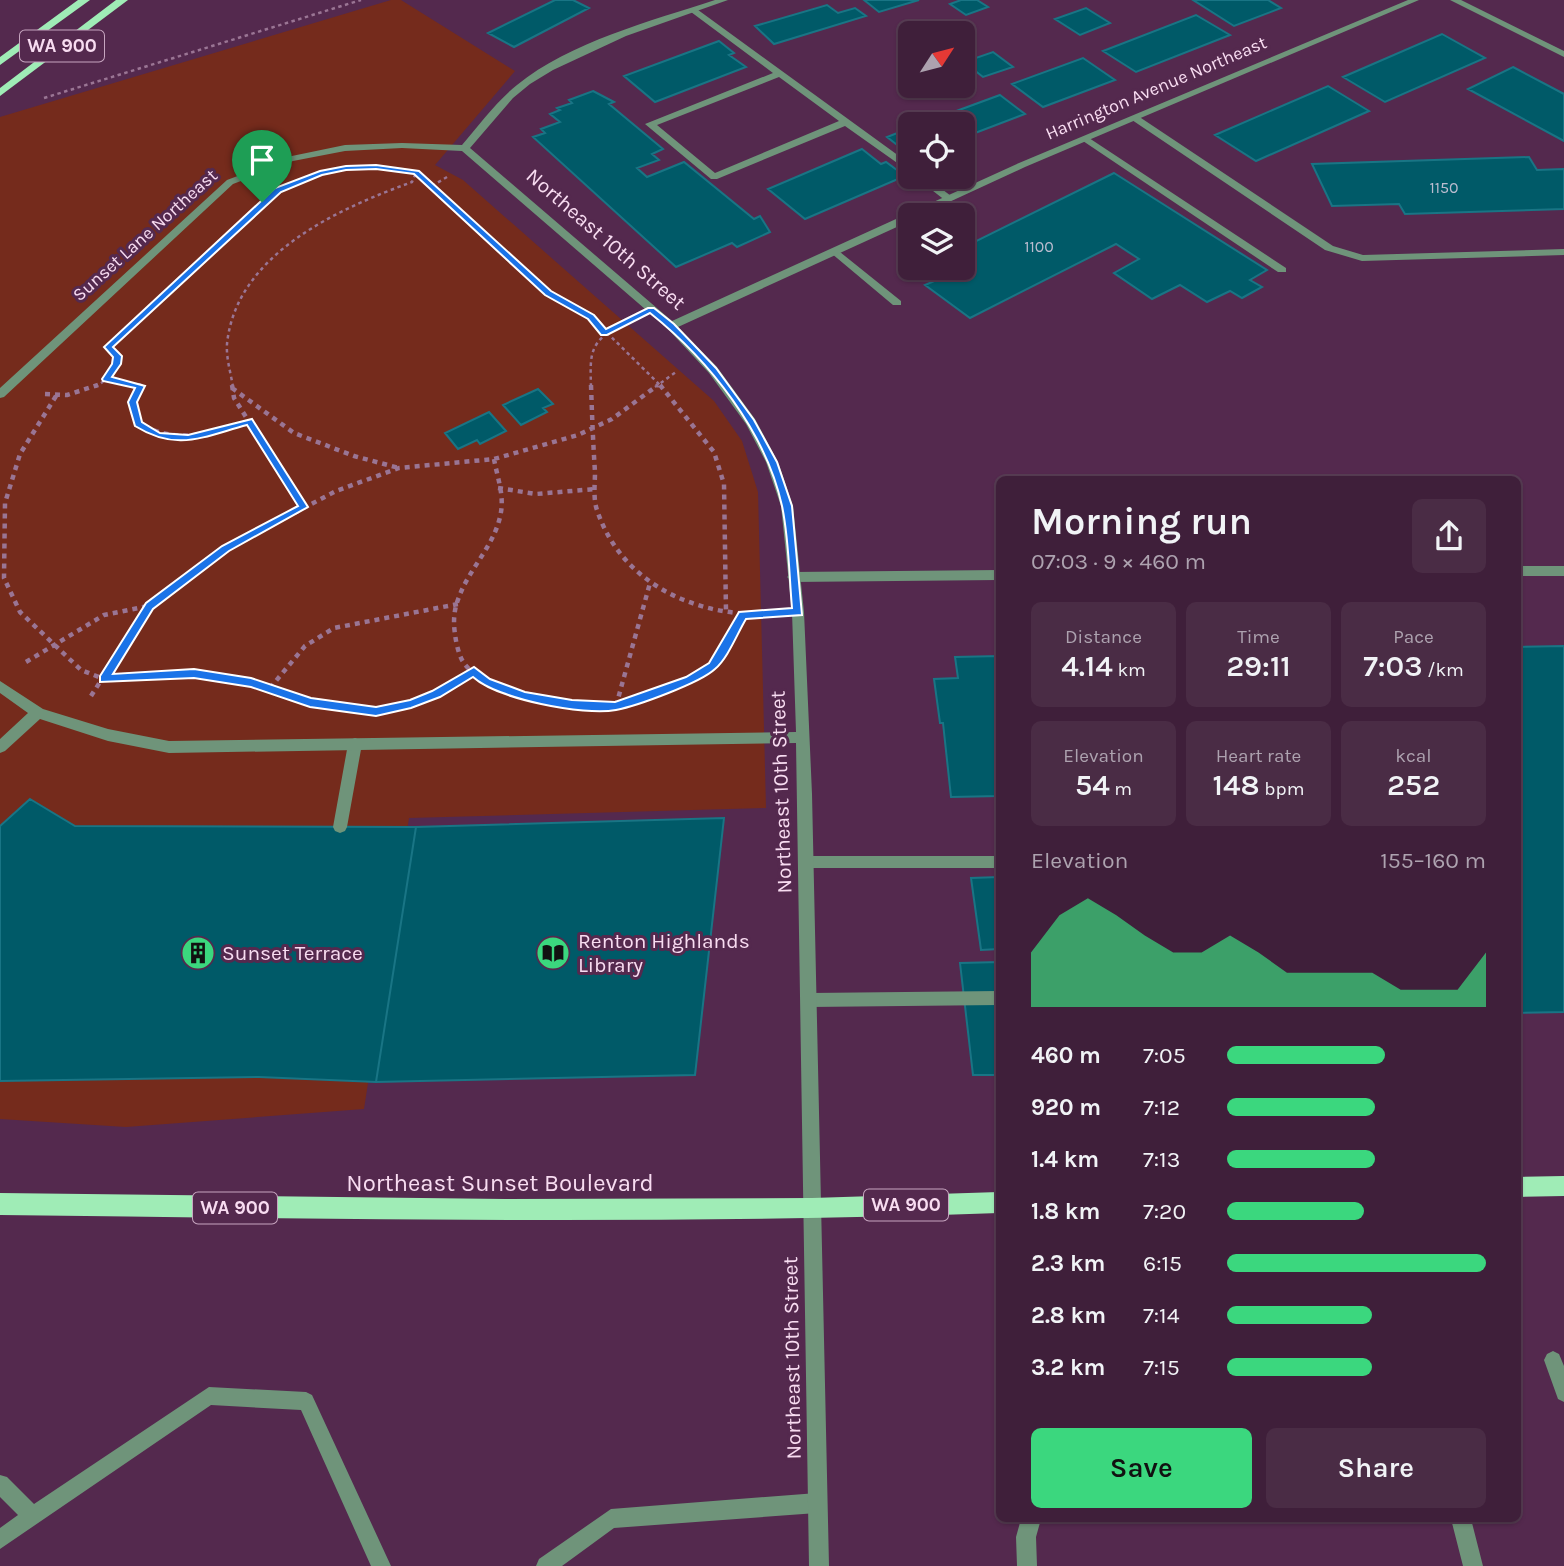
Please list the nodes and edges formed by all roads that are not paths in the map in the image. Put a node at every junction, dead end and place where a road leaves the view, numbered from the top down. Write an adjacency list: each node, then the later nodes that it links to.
1 (85, 0): 8 (main road, WA 900)
2 (123, 0): 10 (main road, WA 900)
3 (724, 0): 6 (street)
4 (1415, 0): 11 (street, Harrington Avenue Northeast)
5 (1454, 0): 7 (street)
6 (694, 10): 9 (street); 14 (street)
7 (1564, 54)
8 (0, 62)
9 (780, 73): 12 (street); 12 (street)
10 (0, 93)
11 (1135, 118): 13 (street, Harrington Avenue Northeast); 21 (street)
12 (846, 122): 15 (street)
13 (1086, 139): 17 (street, Harrington Avenue Northeast); 22 (street)
14 (465, 148): 24 (street, Northeast 10th Street); 25 (street, Sunset Lane Northeast)
15 (898, 160)
16 (937, 189): 17 (street)
17 (950, 198): 18 (street, Harrington Avenue Northeast)
18 (939, 203)
19 (898, 222): 20 (street, Harrington Avenue Northeast)
20 (835, 251): 23 (street); 24 (street, Harrington Avenue Northeast)
21 (1564, 252)
22 (1282, 270)
23 (897, 303)
24 (671, 326): 29 (street, Northeast 10th Street)
25 (0, 394)
26 (1564, 570): 27 (street)
27 (1521, 571)
28 (996, 575): 29 (street)
29 (793, 577): 32 (street, Northeast 10th Street)
30 (0, 686): 31 (street)
31 (38, 713): 33 (street); 34 (street)
32 (803, 737): 33 (street); 36 (street, Northeast 10th Street)
33 (355, 744): 35 (street)
34 (0, 747)
35 (340, 827)
36 (806, 862): 37 (street); 39 (street, Northeast 10th Street)
37 (996, 862)
38 (996, 998): 39 (street)
39 (810, 1000): 44 (street, Northeast 10th Street)
40 (1521, 1186): 41 (main road)
41 (1564, 1186)
42 (996, 1202): 44 (main road, Northeast Sunset Boulevard / WA 900)
43 (0, 1204): 44 (main road, Northeast Sunset Boulevard / WA 900)
44 (812, 1209): 48 (street, Northeast 10th Street)
45 (1553, 1360): 46 (street)
46 (1564, 1393)
47 (0, 1484): 49 (street)
48 (817, 1503): 54 (street); 55 (street, Northeast 10th Street)
49 (33, 1517): 52 (street); 53 (street)
50 (1030, 1522): 56 (street)
51 (1462, 1522): 57 (street)
52 (0, 1539)
53 (381, 1566)
54 (546, 1566)
55 (819, 1566)
56 (1027, 1566)
57 (1473, 1566)

